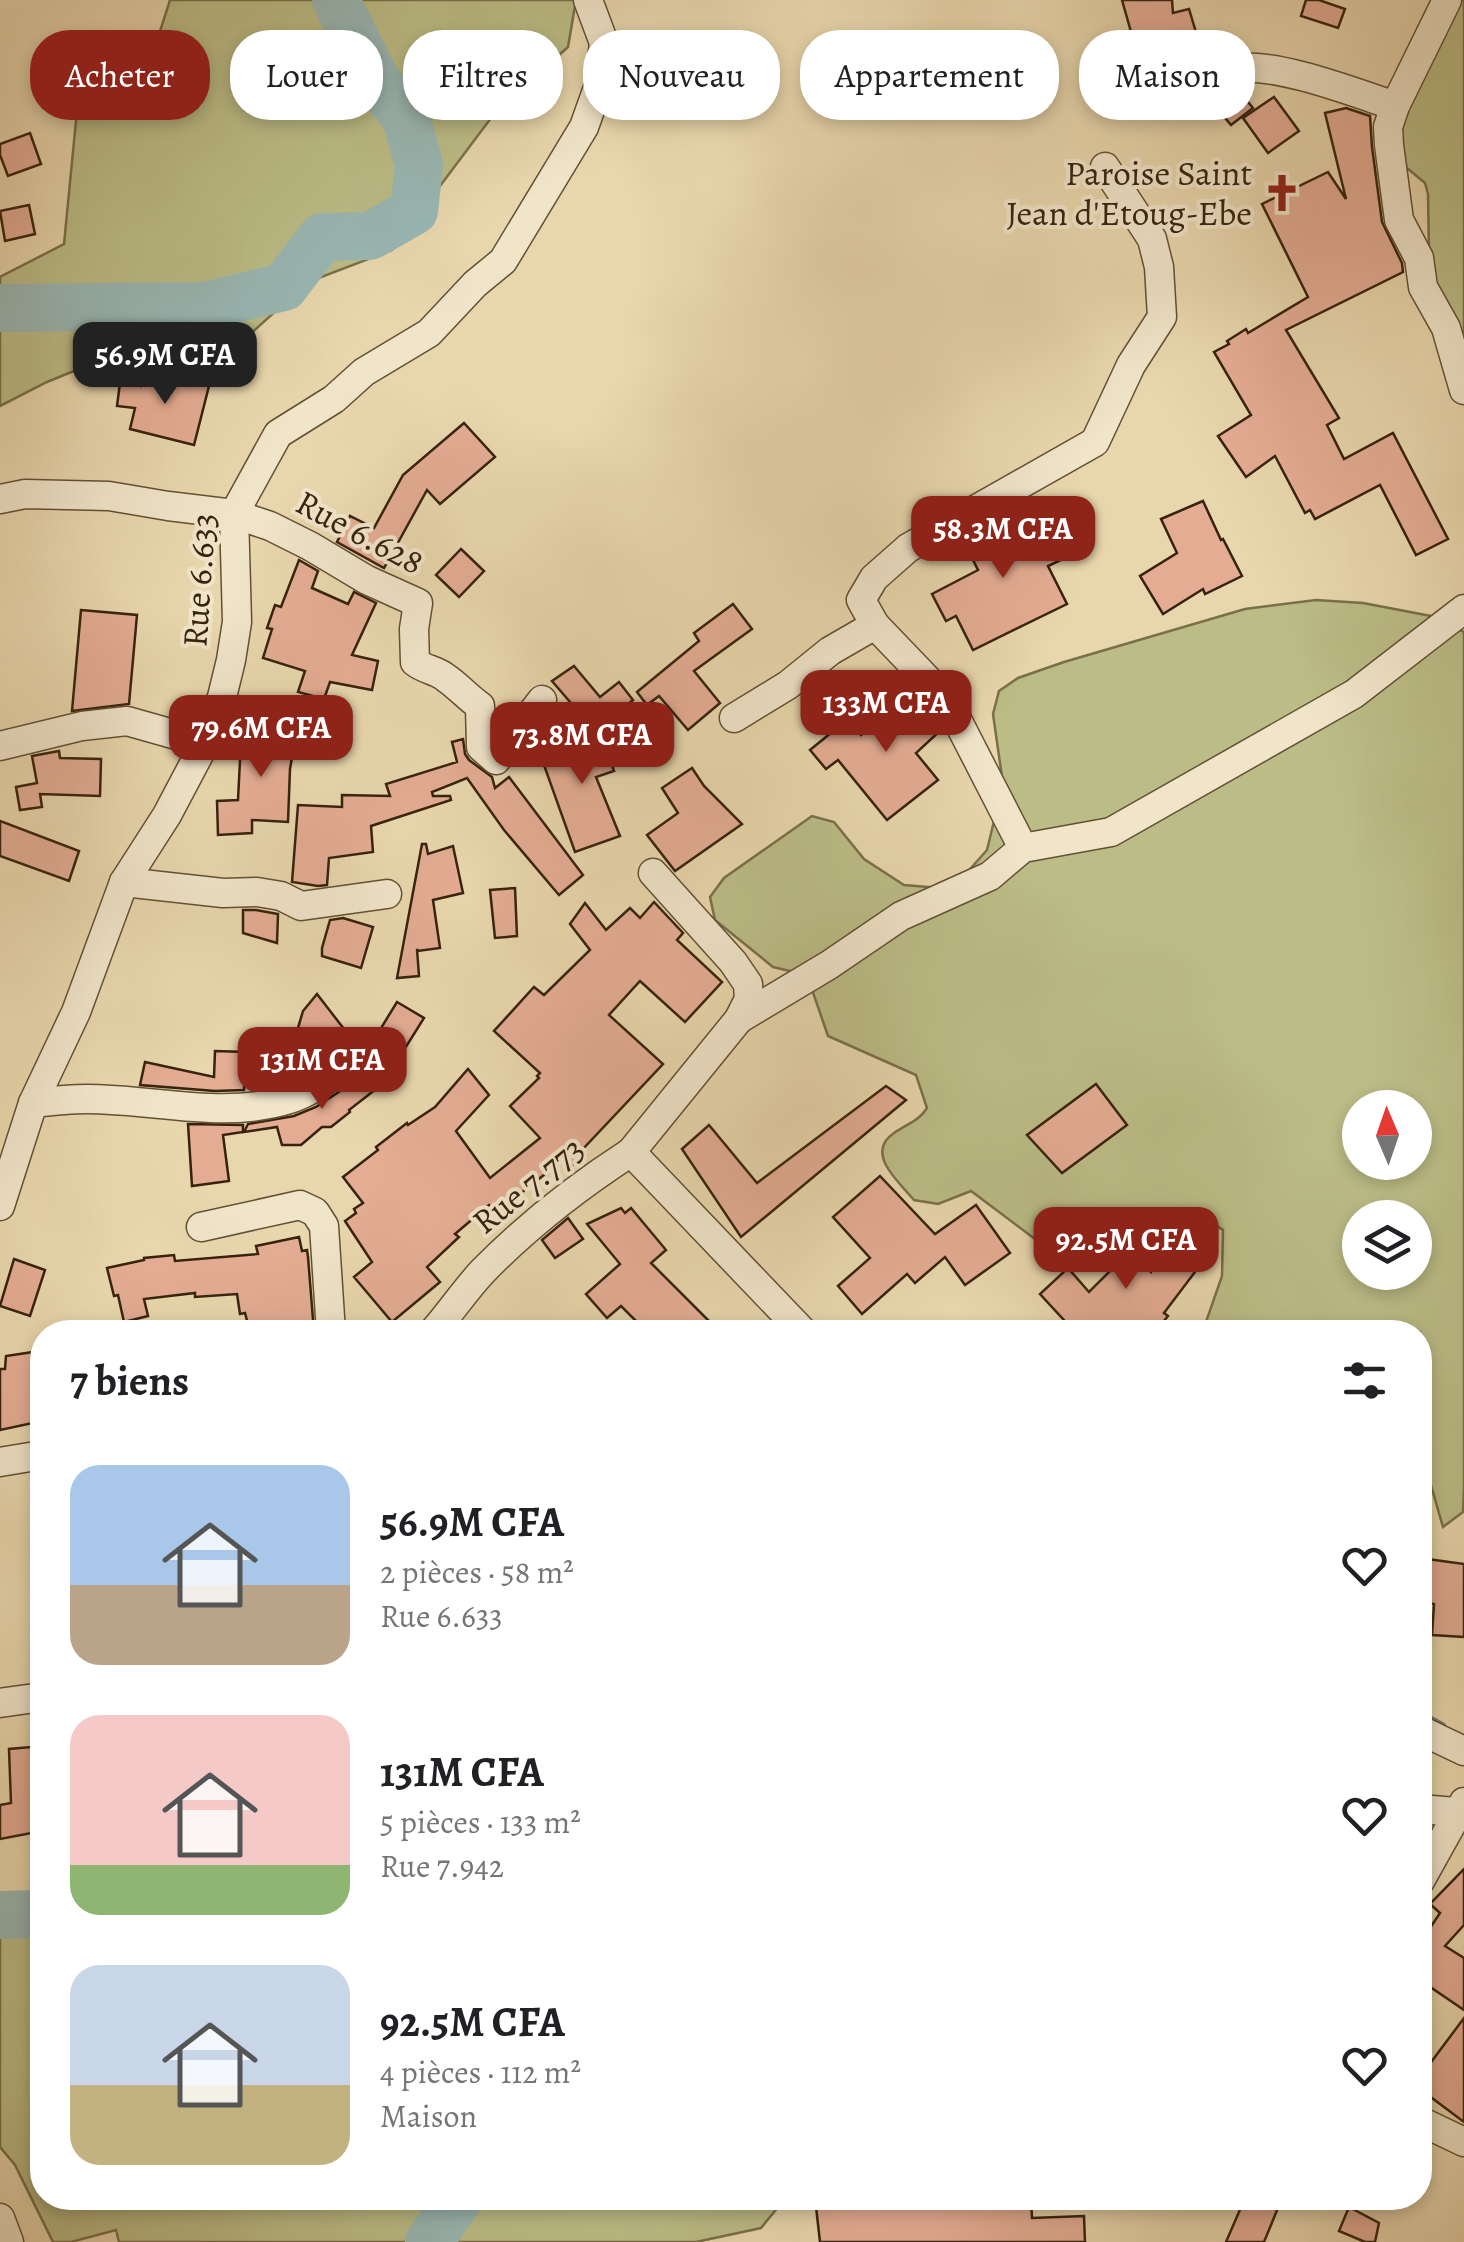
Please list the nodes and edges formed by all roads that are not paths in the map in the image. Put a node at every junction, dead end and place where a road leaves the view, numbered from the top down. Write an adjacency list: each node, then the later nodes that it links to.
1 (588, 0): 8 (street, Rue 6.633)
2 (1447, 0): 4 (street)
3 (1255, 69): 4 (street)
4 (1395, 106): 6 (street)
5 (1105, 167): 10 (street)
6 (1464, 390)
7 (0, 499): 8 (street)
8 (234, 514): 11 (street, Rue 6.628); 13 (street, Rue 6.633)
9 (1464, 609): 15 (street)
10 (876, 625): 12 (street); 15 (street)
11 (542, 700)
12 (734, 718)
13 (205, 742): 14 (street); 17 (street, Rue 6.633)
14 (0, 746)
15 (1023, 848): 19 (street)
16 (652, 873): 19 (street)
17 (124, 882): 18 (street); 21 (street, Rue 6.633)
18 (387, 894)
19 (739, 1019): 22 (street)
20 (357, 1058): 21 (street)
21 (32, 1103): 23 (street, Rue 6.633)
22 (631, 1152): 26 (street, Rue 7.773); 27 (street, Rue 7.773)
23 (0, 1206)
24 (201, 1228): 25 (street)
25 (329, 1320)
26 (443, 1320)
27 (791, 1320)
28 (30, 1457): 29 (street)
29 (0, 1462)
30 (30, 1699): 31 (street)
31 (0, 1704)
32 (1432, 1736): 33 (street)
33 (1464, 1751)
34 (1460, 1807): 35 (street); 36 (street)
35 (1432, 1808)
36 (1432, 1859)
37 (1432, 2127): 38 (street)
38 (1464, 2142)
39 (0, 2218): 40 (street)
40 (9, 2242)

